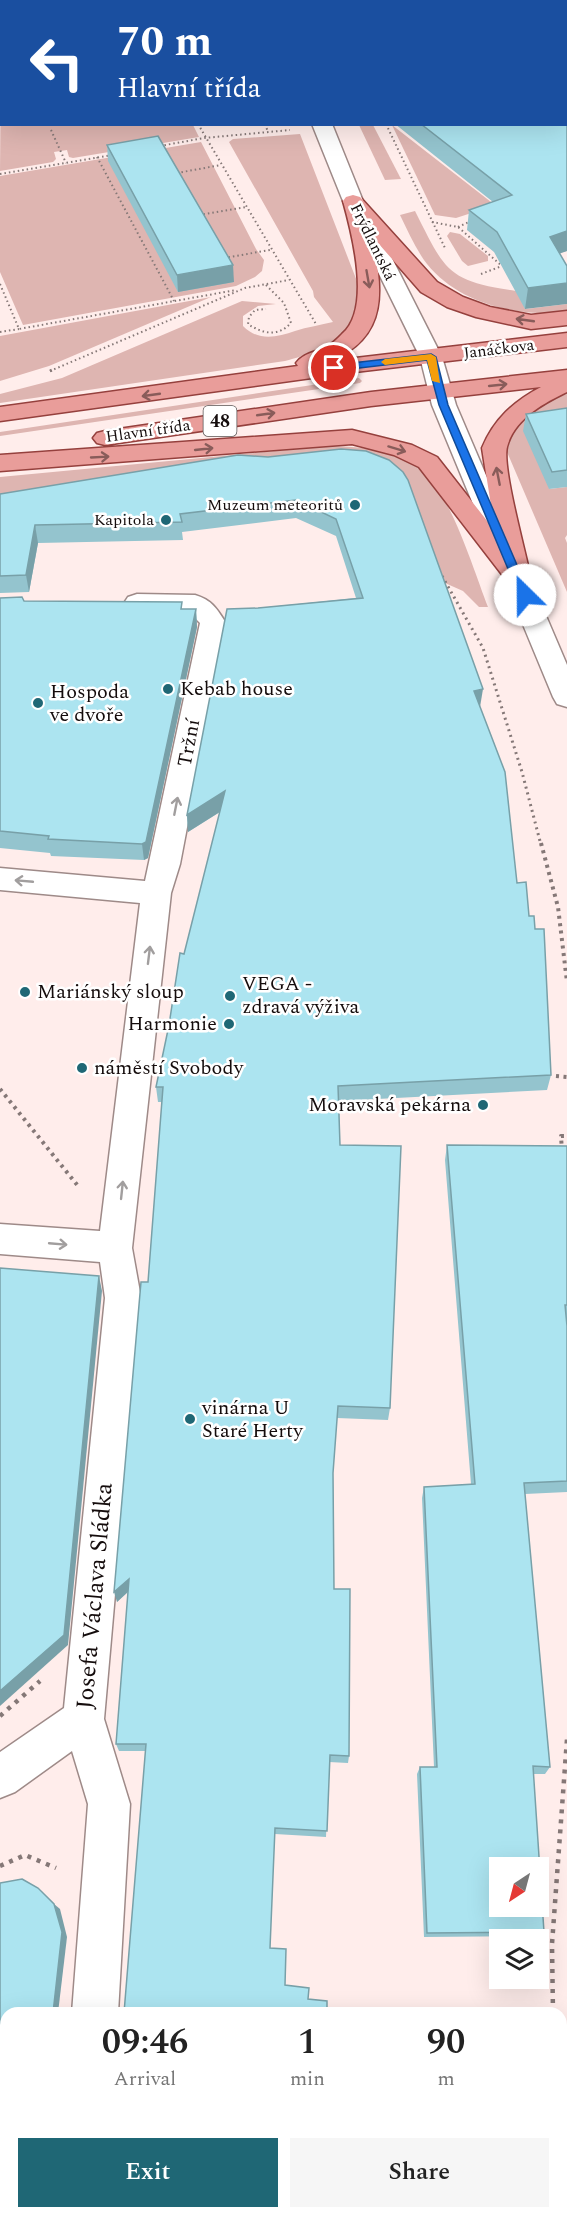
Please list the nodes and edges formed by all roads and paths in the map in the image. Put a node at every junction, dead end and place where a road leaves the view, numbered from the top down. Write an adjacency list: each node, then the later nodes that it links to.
1 (199, 126): 6 (path)
2 (266, 126): 6 (path)
3 (323, 126): 14 (street, Frýdlantská)
4 (387, 126): 18 (path)
5 (51, 130): 10 (path)
6 (204, 138): 7 (path); 11 (path)
7 (151, 148)
8 (119, 153): 9 (path)
9 (97, 157): 10 (path); 34 (path)
10 (66, 163): 12 (path)
11 (220, 165): 13 (path); 15 (path)
12 (0, 174)
13 (171, 174)
14 (353, 201): 36 (main road, one-way to 14); 41 (street, Frýdlantská); 44 (main road, 48, one-way to 44)
15 (246, 207): 16 (path); 22 (path)
16 (195, 216)
17 (476, 219): 19 (path)
18 (432, 222): 20 (path); 23 (path)
19 (468, 223): 20 (path); 21 (path)
20 (458, 226): 26 (path)
21 (473, 228)
22 (270, 250): 24 (path); 28 (path)
23 (446, 250)
24 (220, 259)
25 (508, 264): 26 (path)
26 (502, 266): 27 (path)
27 (472, 277)
28 (290, 280): 30 (path); 37 (path)
29 (0, 284): 32 (path)
30 (265, 285): 31 (path); 35 (path)
31 (245, 288): 34 (path); 42 (path)
32 (6, 298): 33 (path); 38 (path)
33 (0, 300)
34 (174, 301): 38 (path)
35 (266, 309)
36 (567, 318)
37 (317, 325)
38 (19, 329): 39 (path)
39 (0, 332)
40 (567, 340): 41 (main road, Janáčkova / 48)
41 (431, 357): 44 (main road, Hlavní třída / 48); 46 (street, Frýdlantská)
42 (45, 373)
43 (567, 377): 46 (main road, Janáčkova / 48, one-way to 43)
44 (250, 381): 47 (main road, Hlavní třída / 48, one-way to 47)
45 (567, 383): 51 (main road, one-way to 45)
46 (440, 392): 48 (main road, Hlavní třída / 48, one-way to 46); 51 (street, Frýdlantská)
47 (0, 414)
48 (0, 454)
49 (0, 463): 51 (main road, 48, one-way to 51)
50 (441, 574): 56 (path)
51 (516, 574): 53 (street, Frýdlantská)
52 (113, 603): 55 (street, Tržní, one-way to 52)
53 (567, 697)
54 (0, 879): 55 (street, one-way to 54)
55 (156, 893): 63 (street, Josefa Václava Sládka, one-way to 55)
56 (567, 982)
57 (556, 1076): 58 (path)
58 (567, 1077)
59 (0, 1089): 63 (path)
60 (567, 1136): 61 (path)
61 (563, 1161)
62 (0, 1239): 63 (street, one-way to 63)
63 (115, 1248): 64 (street, Josefa Václava Sládka)
64 (83, 1719): 66 (street); 67 (street, Josefa Václava Sládka)
65 (567, 1739): 68 (path)
66 (0, 1777)
67 (95, 2007)
68 (553, 2007)

